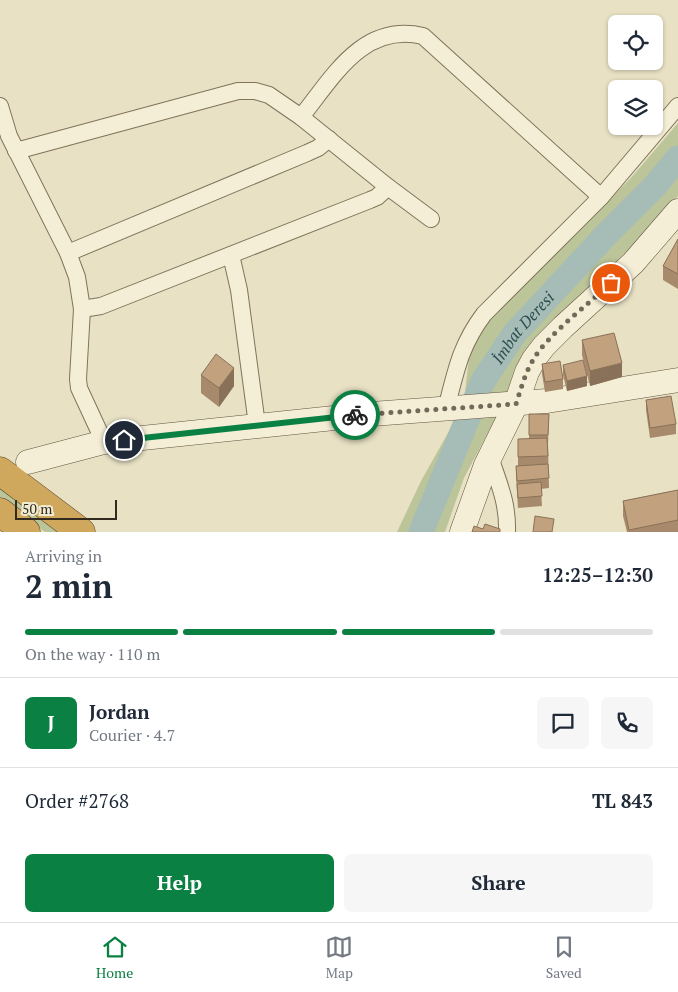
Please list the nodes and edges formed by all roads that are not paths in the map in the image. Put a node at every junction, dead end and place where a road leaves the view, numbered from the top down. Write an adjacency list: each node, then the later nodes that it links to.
1 (678, 106): 7 (street)
2 (1, 117): 5 (street)
3 (301, 117): 4 (street); 5 (street); 7 (street)
4 (329, 139): 6 (street); 10 (street)
5 (16, 151): 10 (street)
6 (388, 187): 9 (street); 11 (street)
7 (601, 197): 15 (street)
8 (677, 213): 14 (street)
9 (431, 219)
10 (68, 253): 12 (street)
11 (231, 255): 12 (street); 16 (street)
12 (82, 309): 17 (street)
13 (678, 380): 14 (street)
14 (511, 404): 15 (street); 18 (street)
15 (455, 408): 16 (street)
16 (257, 425): 17 (street)
17 (104, 442): 19 (street)
18 (490, 457): 24 (street); 25 (street)
19 (28, 462)
20 (0, 471): 23 (highway)
21 (0, 512): 22 (highway)
22 (26, 532)
23 (81, 532)
24 (462, 532)
25 (507, 532)

